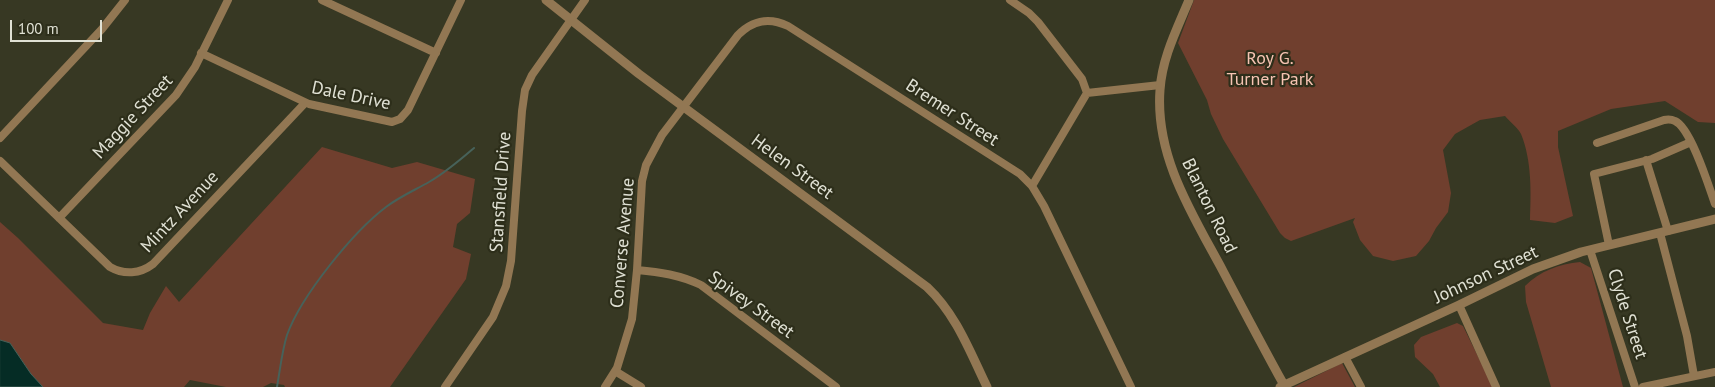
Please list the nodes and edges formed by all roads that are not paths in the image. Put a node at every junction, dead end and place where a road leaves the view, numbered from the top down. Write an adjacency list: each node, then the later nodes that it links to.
1 (126, 0): 16 (street)
2 (228, 0): 10 (street, Maggie Street)
3 (322, 0): 11 (street)
4 (461, 0): 11 (street, Dale Drive)
5 (546, 0): 9 (street, Helen Street)
6 (586, 0): 9 (street, Stansfield Drive)
7 (1010, 0): 13 (street)
8 (1189, 0): 12 (street, Blanton Road)
9 (571, 19): 15 (street, Helen Street); 36 (street, Stansfield Drive)
10 (201, 53): 14 (street, Dale Drive); 23 (street, Maggie Street)
11 (436, 53): 14 (street, Dale Drive)
12 (1160, 86): 13 (street); 35 (street, Blanton Road)
13 (1086, 93): 21 (street)
14 (305, 102): 23 (street, Mintz Avenue)
15 (683, 107): 21 (street, Bremer Street); 28 (street, Converse Avenue); 34 (street, Helen Street)
16 (0, 138)
17 (1691, 142): 18 (street); 19 (street); 22 (street)
18 (1597, 143)
19 (1646, 160): 25 (street); 26 (street)
20 (0, 161): 23 (street, Mintz Avenue)
21 (1032, 186): 40 (street, Bremer Street)
22 (1715, 204)
23 (59, 218)
24 (1715, 220): 25 (street, Johnson Street)
25 (1664, 232): 26 (street, Johnson Street); 33 (street)
26 (1609, 245): 27 (street, Johnson Street)
27 (1590, 250): 29 (street, Johnson Street); 43 (street, Clyde Street)
28 (637, 270): 31 (street, Converse Avenue); 39 (street, Spivey Street)
29 (1459, 305): 30 (street, Johnson Street); 42 (street)
30 (1344, 357): 35 (street, Johnson Street); 41 (street)
31 (615, 371): 37 (street, Converse Avenue); 38 (street)
32 (1715, 372): 33 (street)
33 (1694, 376): 44 (street)
34 (984, 386)
35 (1282, 386)
36 (445, 387)
37 (604, 387)
38 (641, 387)
39 (836, 387)
40 (1131, 387)
41 (1361, 387)
42 (1496, 387)
43 (1635, 387)
44 (1643, 387)

